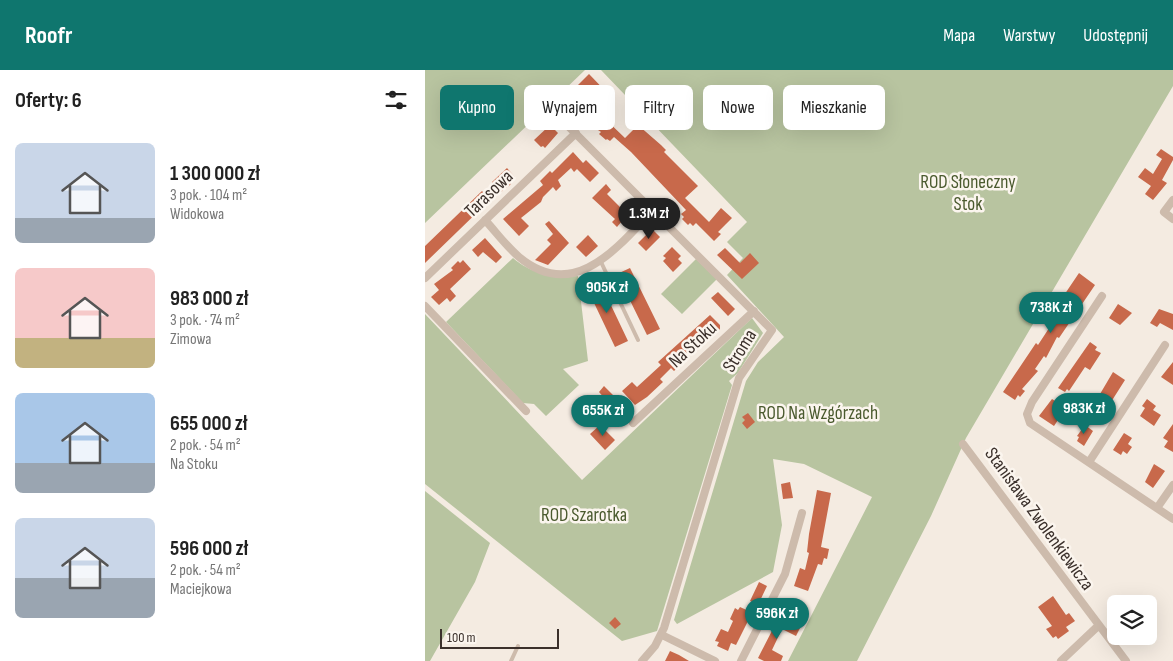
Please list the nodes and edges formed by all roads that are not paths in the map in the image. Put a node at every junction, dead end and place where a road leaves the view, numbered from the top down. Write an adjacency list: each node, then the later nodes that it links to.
1 (573, 130): 2 (street, Stroma)
2 (576, 133): 4 (street, Stroma); 6 (street, Tarasowa)
3 (1173, 200): 5 (street)
4 (653, 210): 7 (street); 11 (street, Stroma)
5 (1173, 219)
6 (485, 220): 7 (street); 8 (street, Tarasowa)
7 (601, 262): 12 (lane)
8 (425, 278)
9 (1102, 296): 17 (street)
10 (425, 306): 14 (street)
11 (754, 311): 15 (street, Na Stoku); 23 (street, Stroma)
12 (638, 340)
13 (1165, 345): 17 (street)
14 (526, 412)
15 (633, 423)
16 (963, 444): 22 (street, Stanisława Zwolenkiewicza)
17 (1089, 462): 19 (street)
18 (1173, 485): 19 (street)
19 (1157, 508): 21 (street)
20 (802, 513): 28 (street)
21 (1173, 519)
22 (1098, 626): 29 (street); 30 (street, Stanisława Zwolenkiewicza)
23 (661, 635): 26 (street); 27 (street)
24 (518, 646): 25 (lane)
25 (511, 661)
26 (642, 661)
27 (715, 661)
28 (741, 661)
29 (1061, 661)
30 (1126, 661)

